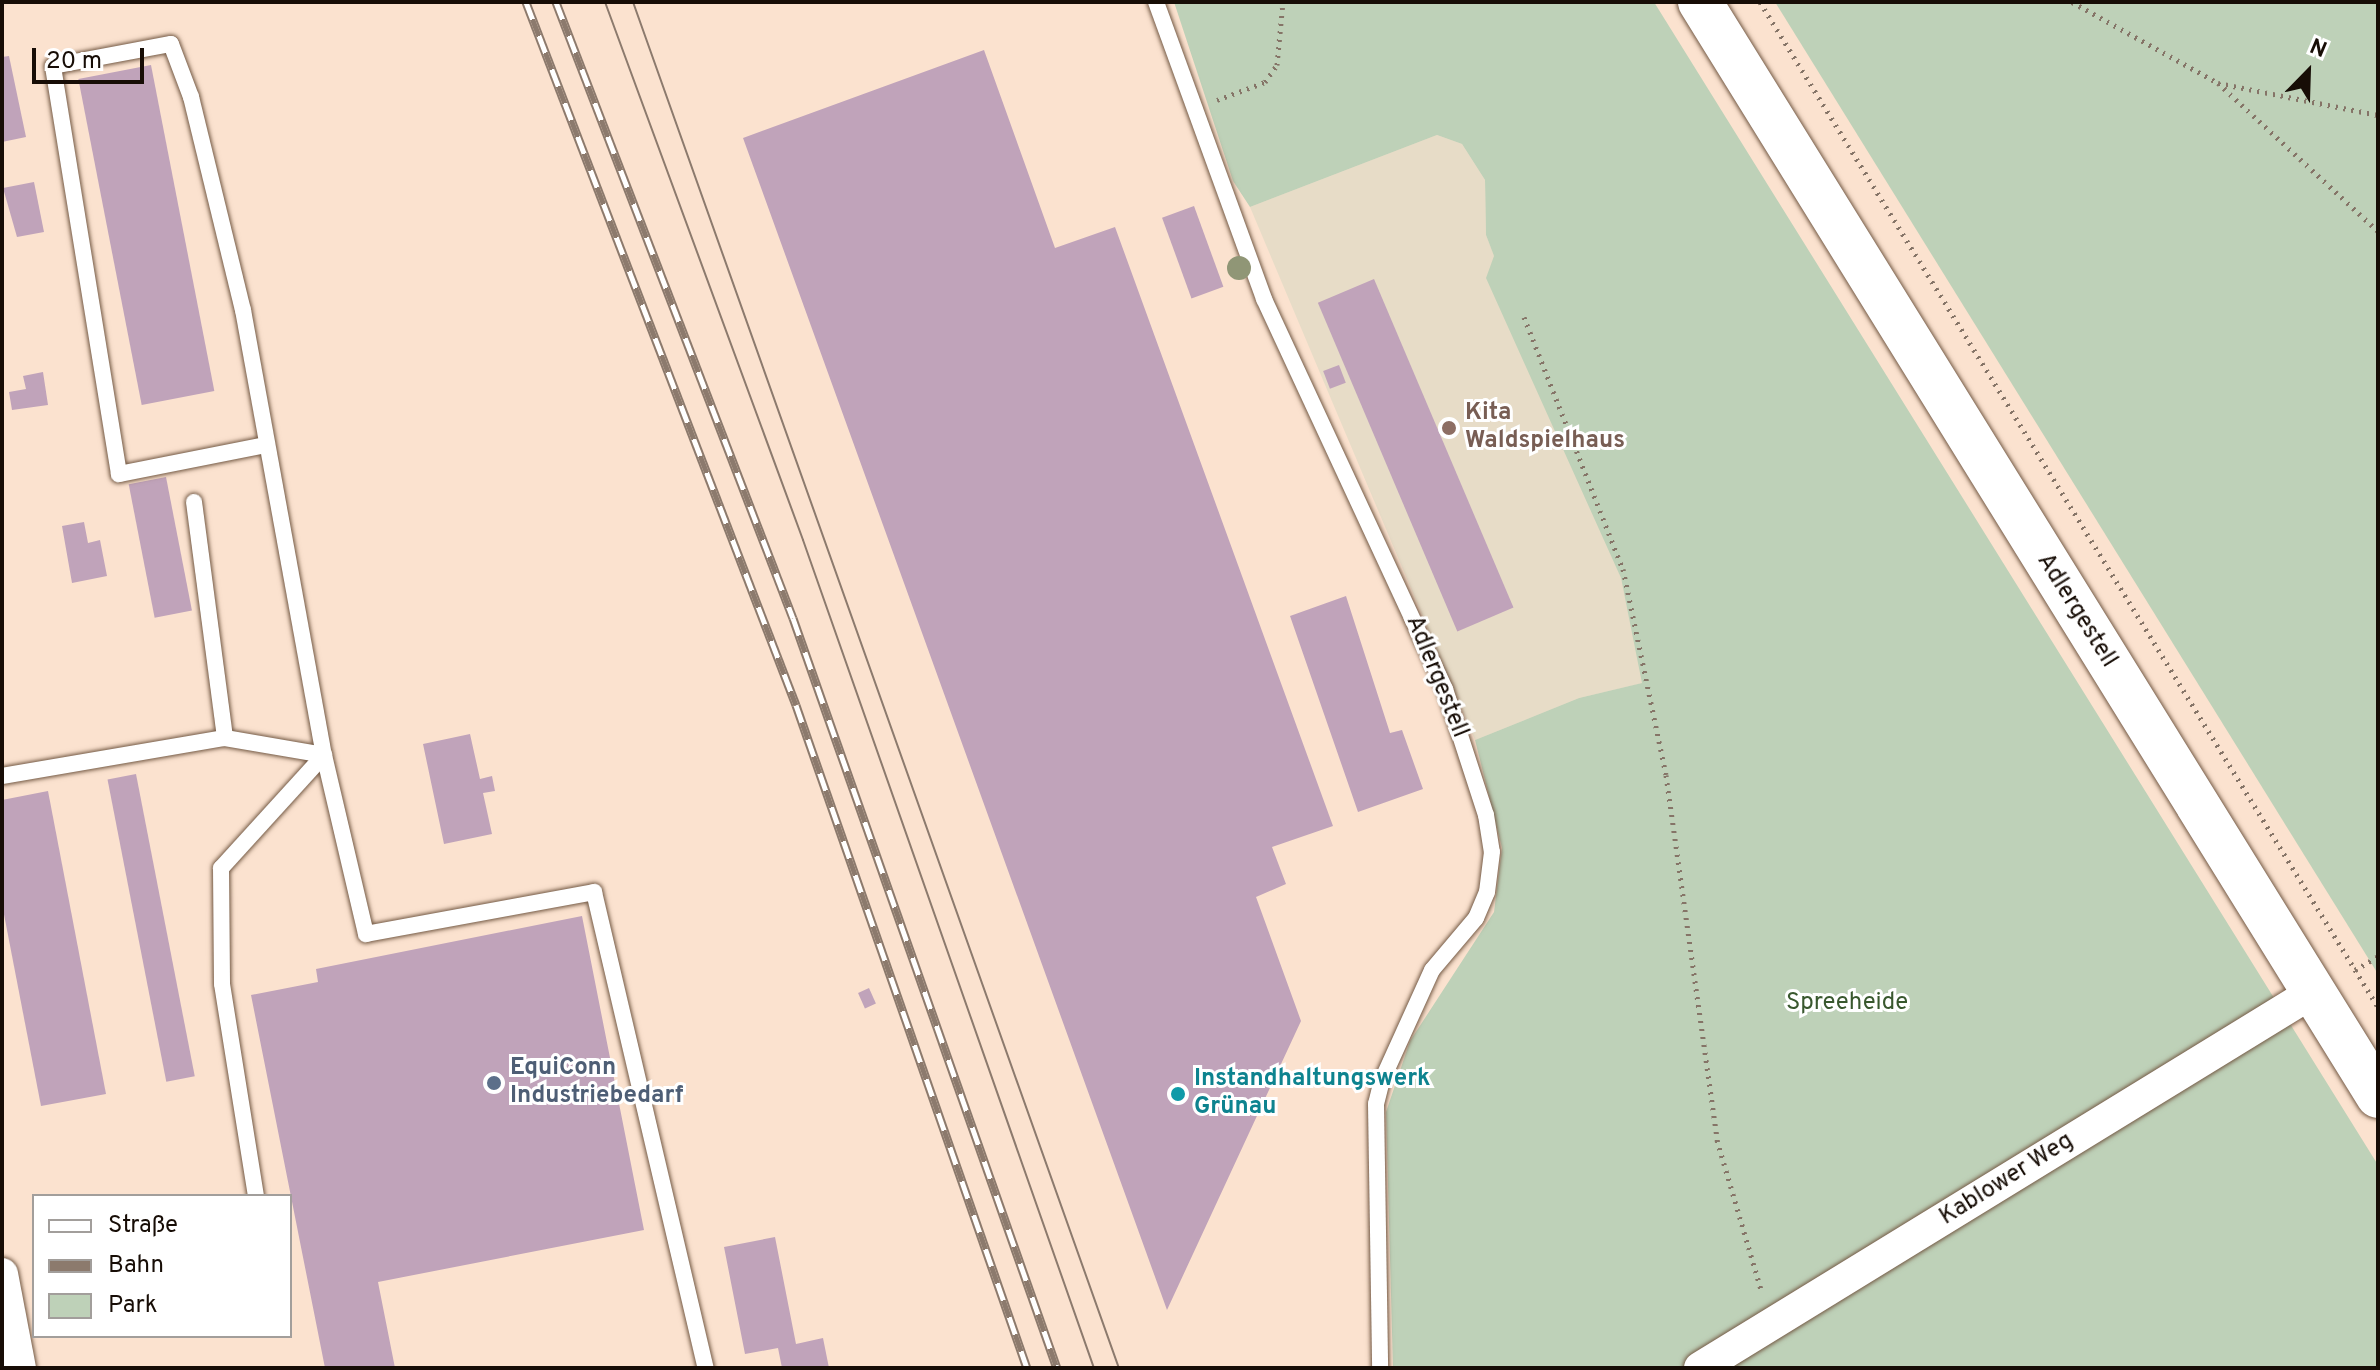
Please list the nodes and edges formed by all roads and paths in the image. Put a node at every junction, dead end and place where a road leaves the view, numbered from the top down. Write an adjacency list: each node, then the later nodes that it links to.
1 (1156, 2): 7 (lane, Adlergestell)
2 (1283, 2): 7 (path)
3 (1700, 2): 16 (main road, Adlergestell)
4 (1760, 2): 17 (path)
5 (2072, 2): 6 (path)
6 (2218, 83): 8 (path); 9 (path)
7 (1193, 109): 24 (lane, Adlergestell)
8 (2378, 115)
9 (2378, 231)
10 (1524, 317): 21 (path)
11 (266, 445): 11 (lane); 14 (lane)
12 (194, 502): 13 (lane)
13 (225, 738): 14 (lane); 15 (lane)
14 (324, 755): 19 (lane); 23 (lane)
15 (2, 776)
16 (2313, 992): 18 (main road, Adlergestell); 21 (street, Kablower Weg)
17 (2378, 1007)
18 (2378, 1096)
19 (256, 1194)
20 (2, 1274): 22 (street)
21 (1771, 1325): 25 (street, Kablower Weg)
22 (20, 1368)
23 (706, 1368)
24 (1380, 1368)
25 (1700, 1368)

